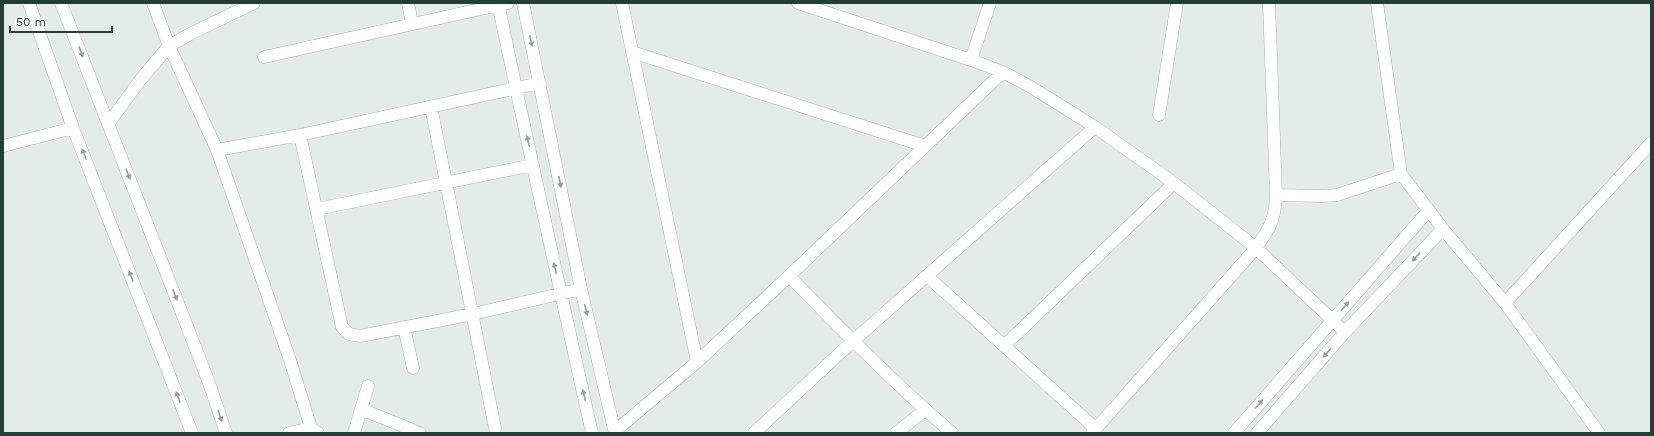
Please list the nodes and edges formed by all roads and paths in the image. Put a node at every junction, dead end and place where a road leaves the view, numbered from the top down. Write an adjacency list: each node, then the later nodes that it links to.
1 (29, 3): 26 (street)
2 (61, 3): 24 (street, one-way to 24)
3 (153, 3): 15 (street)
4 (254, 3): 15 (street)
5 (408, 3): 14 (street)
6 (523, 3): 20 (street, one-way to 20)
7 (622, 3): 16 (street)
8 (798, 3): 18 (street)
9 (990, 3): 18 (street)
10 (1177, 3): 23 (street)
11 (1269, 3): 36 (street)
12 (1377, 3): 33 (street)
13 (502, 4): 14 (street); 21 (street)
14 (412, 24): 17 (street)
15 (169, 46): 24 (street); 31 (street)
16 (632, 52): 30 (street); 52 (street)
17 (264, 57)
18 (971, 60): 19 (street)
19 (1003, 72): 25 (street); 30 (street)
20 (540, 83): 21 (street); 43 (street, one-way to 43)
21 (515, 88): 22 (street); 32 (street, one-way to 21)
22 (431, 107): 27 (street); 34 (street)
23 (1159, 115)
24 (108, 124): 62 (street, one-way to 62)
25 (1095, 127): 35 (street); 42 (street)
26 (73, 128): 29 (street); 61 (street, one-way to 26)
27 (300, 135): 31 (street); 37 (street)
28 (1651, 143): 45 (street)
29 (3, 146)
30 (925, 146): 41 (street)
31 (217, 150): 58 (street)
32 (533, 165): 34 (street); 44 (street, one-way to 32)
33 (1401, 174): 36 (street); 38 (street)
34 (446, 183): 37 (street); 46 (street)
35 (1174, 183): 40 (street); 51 (street)
36 (1276, 195): 40 (street)
37 (317, 209): 48 (street)
38 (1429, 210): 39 (street); 47 (street, one-way to 38)
39 (1442, 229): 45 (street); 49 (street, one-way to 49)
40 (1256, 248): 47 (street); 59 (street)
41 (789, 276): 50 (street); 52 (street)
42 (927, 276): 50 (street); 51 (street)
43 (581, 289): 44 (street); 60 (street, one-way to 60)
44 (561, 294): 46 (street); 66 (street, one-way to 44)
45 (1505, 303): 72 (street)
46 (473, 314): 48 (street); 57 (street)
47 (1332, 320): 49 (street); 70 (street, one-way to 47)
48 (404, 327): 53 (street)
49 (1345, 332): 71 (street, one-way to 71)
50 (853, 341): 56 (street); 67 (street)
51 (1004, 346): 59 (street)
52 (697, 362): 60 (street)
53 (413, 368)
54 (368, 386): 55 (street)
55 (361, 409): 64 (street); 65 (street)
56 (925, 410): 68 (street); 69 (street)
57 (495, 428)
58 (314, 431): 63 (street)
59 (1094, 431)
60 (615, 432)
61 (192, 433)
62 (226, 433)
63 (289, 433)
64 (354, 433)
65 (420, 433)
66 (592, 433)
67 (754, 433)
68 (896, 433)
69 (952, 433)
70 (1234, 433)
71 (1257, 433)
72 (1599, 433)

